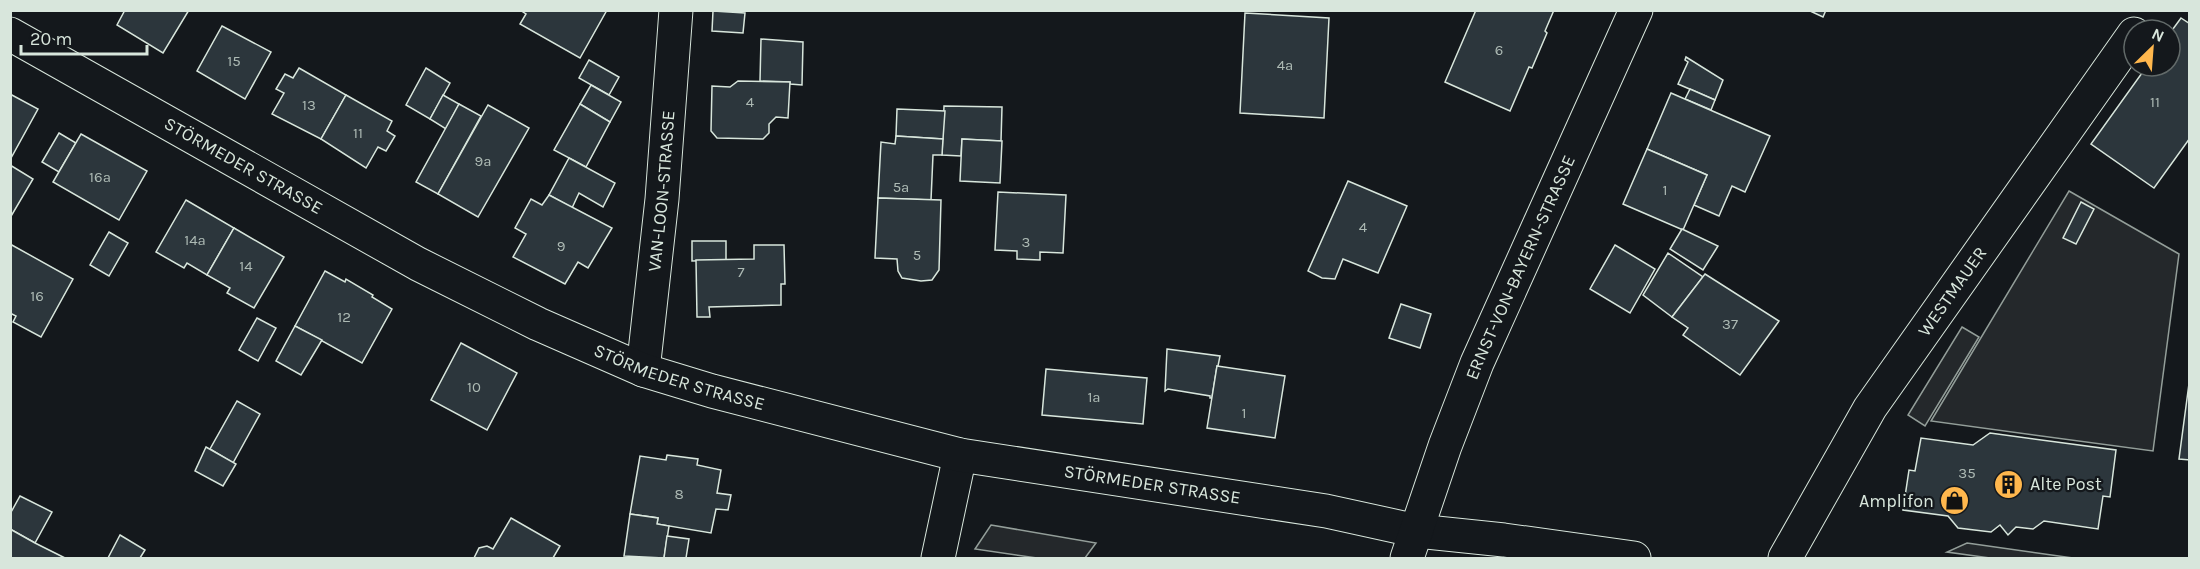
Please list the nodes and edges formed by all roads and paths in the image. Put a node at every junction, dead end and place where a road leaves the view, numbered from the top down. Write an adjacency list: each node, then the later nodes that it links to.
1 (676, 10): 5 (main road, VAN-LOON-STRASSE)
2 (1636, 10): 7 (main road, ERNST-VON-BAYERN-STRASSE)
3 (10, 34): 5 (main road, STÖRMEDER STRASSE)
4 (2122, 51): 10 (main road, WESTMAUER)
5 (643, 370): 6 (main road, STÖRMEDER STRASSE)
6 (960, 455): 7 (main road, STÖRMEDER STRASSE); 8 (main road)
7 (1412, 545): 9 (main road, STÖRMEDER STRASSE)
8 (938, 558)
9 (1634, 558)
10 (1785, 558)

